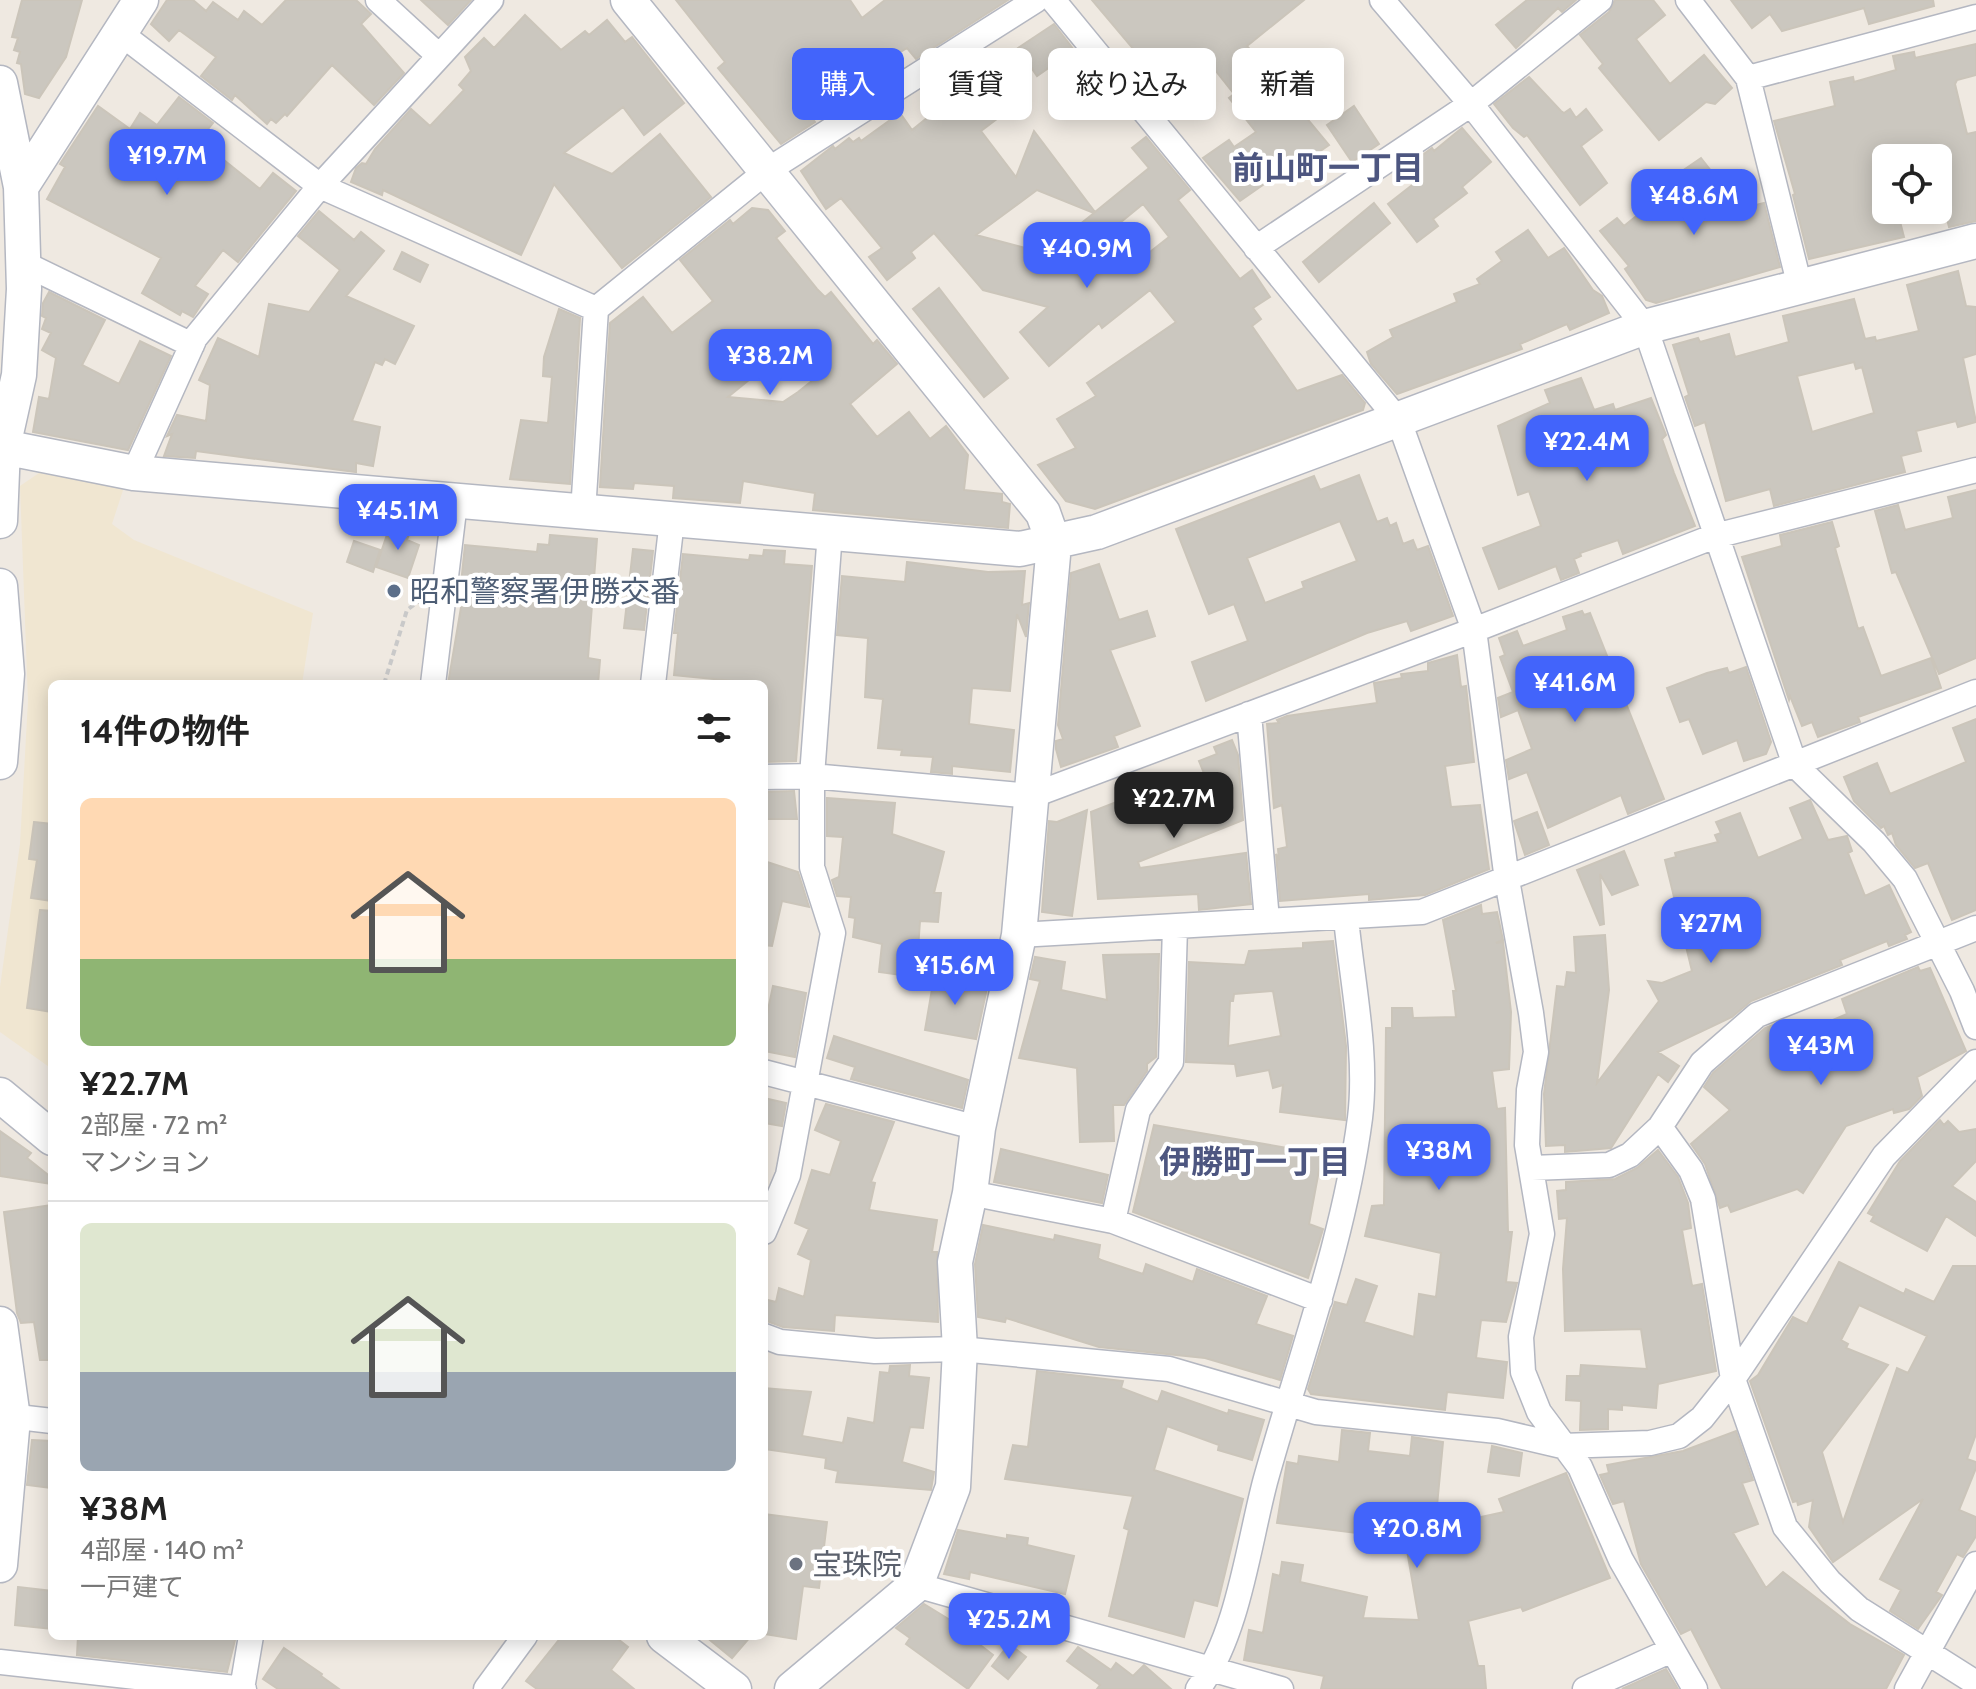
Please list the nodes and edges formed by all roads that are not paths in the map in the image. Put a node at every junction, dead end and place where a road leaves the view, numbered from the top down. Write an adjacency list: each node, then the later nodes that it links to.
1 (141, 0): 11 (street)
2 (378, 0): 12 (street)
3 (491, 0): 12 (street)
4 (628, 0): 17 (street)
5 (1036, 0): 17 (street)
6 (1053, 0): 21 (street)
7 (1382, 0): 15 (street)
8 (1600, 0): 15 (street)
9 (1688, 0): 13 (street)
10 (1976, 17): 13 (street)
11 (120, 33): 18 (street); 19 (street)
12 (439, 56): 18 (street)
13 (1748, 78): 23 (street)
14 (0, 83): 16 (street)
15 (1471, 104): 21 (street); 25 (street)
16 (8, 144): 19 (street)
17 (768, 170): 24 (street); 37 (street)
18 (320, 186): 24 (street); 26 (street)
19 (21, 187): 22 (street)
20 (1976, 241): 23 (street)
21 (1256, 248): 27 (street)
22 (23, 263): 26 (street); 28 (street)
23 (1800, 287): 25 (street)
24 (596, 309): 32 (street)
25 (1645, 327): 27 (street); 36 (street)
26 (192, 345): 30 (street)
27 (1399, 421): 37 (street); 39 (street)
28 (4, 429): 30 (street); 34 (street)
29 (1976, 470): 36 (street)
30 (134, 473): 31 (street)
31 (455, 502): 32 (street); 40 (street)
32 (583, 512): 33 (street)
33 (672, 520): 35 (street); 41 (street)
34 (0, 521)
35 (830, 532): 37 (street); 46 (street)
36 (1715, 536): 39 (street); 45 (street)
37 (1054, 544): 48 (street)
38 (0, 586): 44 (street)
39 (1474, 630): 43 (street); 49 (street)
40 (433, 680)
41 (653, 680)
42 (1976, 692): 45 (street)
43 (1249, 714): 48 (street); 51 (street)
44 (0, 762)
45 (1795, 765): 49 (street); 55 (street)
46 (812, 776): 47 (street); 48 (street); 59 (street)
47 (768, 777)
48 (1031, 796): 54 (street)
49 (1507, 880): 50 (street); 64 (street)
50 (1346, 918): 51 (street); 68 (street)
51 (1267, 920): 52 (street)
52 (1175, 927): 54 (street); 66 (street)
53 (1976, 928): 55 (street)
54 (1019, 935): 62 (street)
55 (1937, 944): 56 (street); 61 (street)
56 (1976, 1027)
57 (1976, 1062): 72 (street)
58 (768, 1073): 59 (street)
59 (804, 1080): 62 (street); 67 (street)
60 (0, 1095): 63 (street)
61 (1660, 1127): 64 (street); 72 (street)
62 (978, 1128): 65 (street)
63 (48, 1135)
64 (1532, 1168): 76 (street)
65 (970, 1193): 66 (street); 71 (street)
66 (1113, 1221): 68 (street)
67 (768, 1222)
68 (1320, 1300): 73 (street)
69 (0, 1324): 74 (street)
70 (768, 1338): 71 (street)
71 (960, 1349): 73 (street); 79 (street)
72 (1733, 1379): 76 (street); 84 (street)
73 (1287, 1407): 76 (street); 86 (street)
74 (6, 1416): 75 (street); 78 (street)
75 (48, 1421)
76 (1562, 1446): 83 (street)
77 (1976, 1564): 84 (street)
78 (0, 1565)
79 (916, 1585): 86 (street); 91 (street)
80 (250, 1640): 88 (street)
81 (522, 1640): 89 (street)
82 (669, 1640): 90 (street)
83 (1672, 1650): 94 (street); 95 (street)
84 (1929, 1652): 87 (street); 96 (street)
85 (0, 1662): 88 (street)
86 (1213, 1669): 92 (street); 93 (street)
87 (1976, 1683)
88 (243, 1689)
89 (486, 1689)
90 (734, 1689)
91 (792, 1689)
92 (1198, 1689)
93 (1281, 1689)
94 (1585, 1689)
95 (1695, 1689)
96 (1907, 1689)

